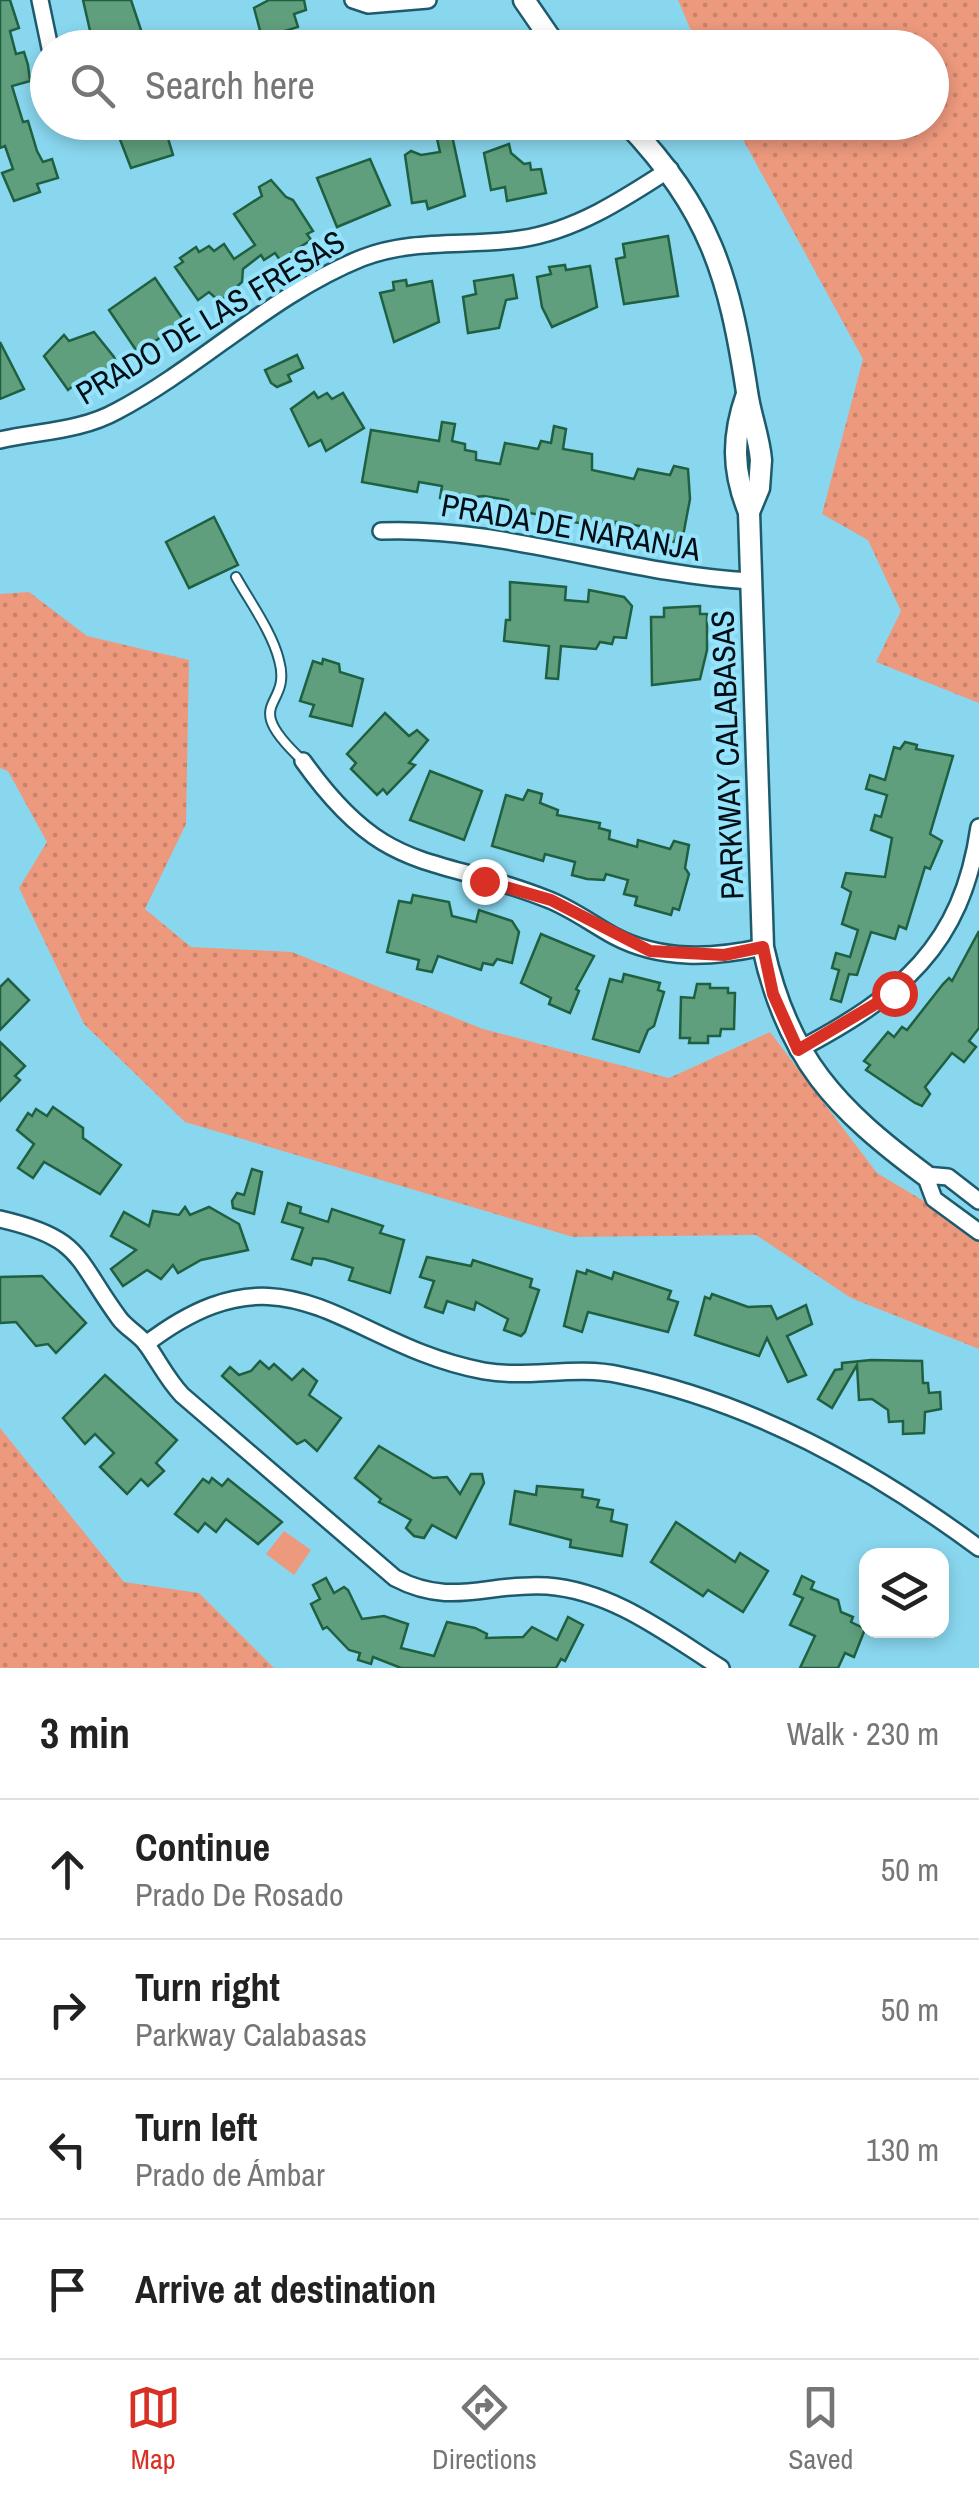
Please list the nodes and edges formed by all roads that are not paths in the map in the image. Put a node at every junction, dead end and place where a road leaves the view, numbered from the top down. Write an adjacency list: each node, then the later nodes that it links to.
1 (40, 0): 5 (street)
2 (354, 0): 3 (street)
3 (428, 0)
4 (524, 0): 6 (street)
5 (46, 30)
6 (545, 30)
7 (643, 140): 8 (street, PARKWAY CALABASAS)
8 (670, 169): 9 (street, PRADO DE LAS FRESAS); 12 (street, PARKWAY CALABASAS)
9 (0, 440)
10 (381, 531): 12 (street, PRADA DE NARANJA)
11 (236, 576): 13 (lane)
12 (752, 580): 15 (street, PARKWAY CALABASAS)
13 (303, 761): 15 (street)
14 (979, 827): 16 (street)
15 (763, 947): 16 (street, PARKWAY CALABASAS)
16 (798, 1050): 17 (street, PARKWAY CALABASAS)
17 (925, 1175): 18 (street, PARKWAY CALABASAS); 20 (street, PARKWAY CALABASAS)
18 (979, 1201)
19 (0, 1219): 21 (street)
20 (979, 1232)
21 (146, 1344): 22 (street); 23 (street)
22 (979, 1548)
23 (721, 1668)

